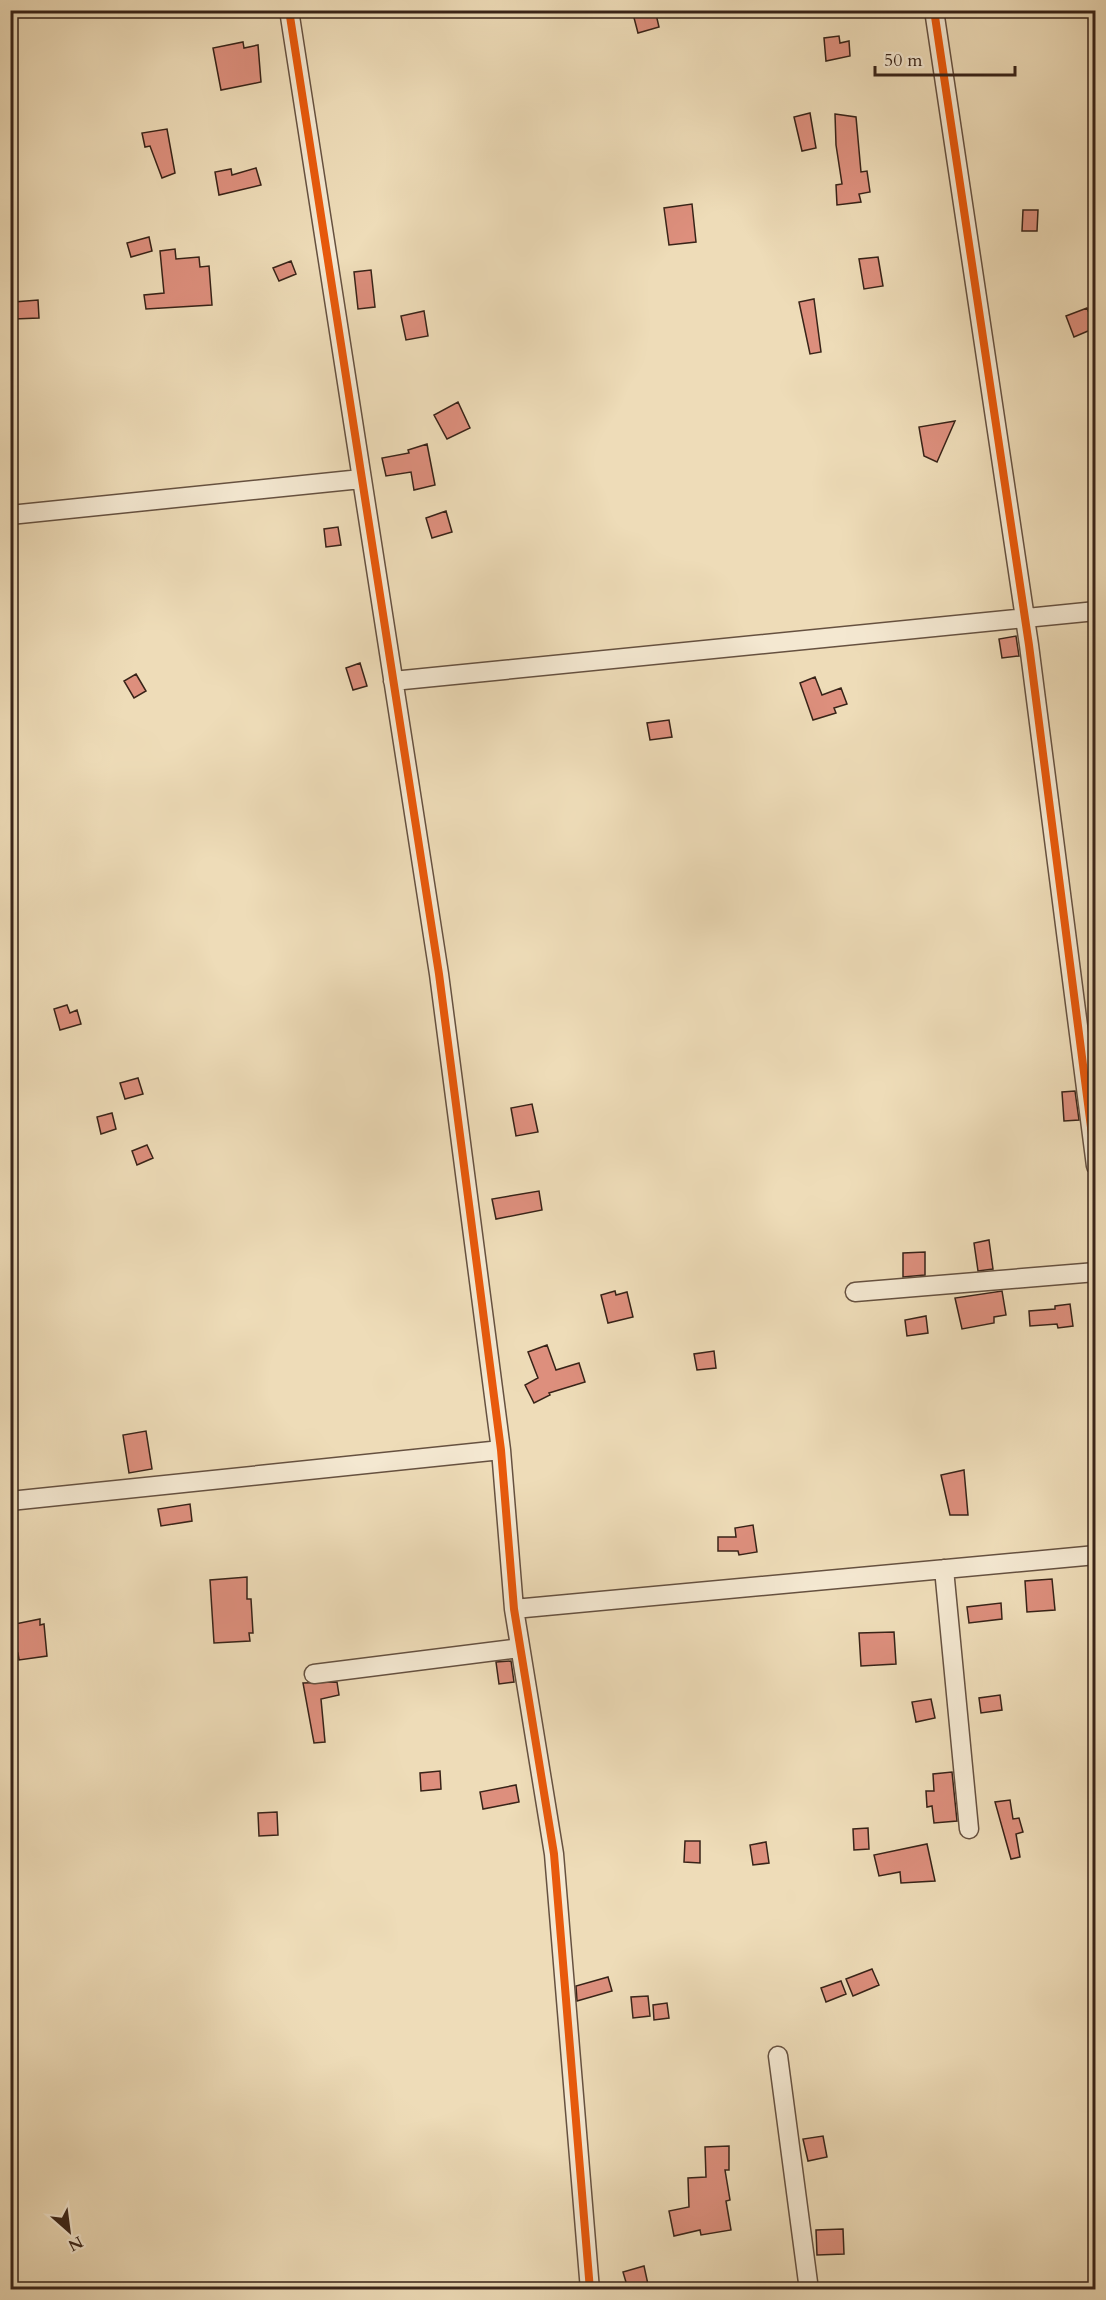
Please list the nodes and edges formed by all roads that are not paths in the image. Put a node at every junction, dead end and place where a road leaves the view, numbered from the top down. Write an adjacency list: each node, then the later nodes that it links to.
1 (289, 10): 3 (street)
2 (934, 10): 6 (street)
3 (361, 479): 4 (street); 7 (street)
4 (10, 515)
5 (1095, 611): 6 (street)
6 (1025, 618): 7 (street); 8 (street)
7 (393, 681): 12 (street)
8 (1088, 1034): 9 (street)
9 (1095, 1166)
10 (1095, 1272): 11 (street)
11 (855, 1292)
12 (501, 1450): 13 (street); 16 (street)
13 (10, 1501)
14 (1095, 1555): 15 (street)
15 (944, 1569): 16 (street); 19 (street)
16 (514, 1609): 17 (street)
17 (520, 1648): 18 (street); 21 (street)
18 (314, 1674)
19 (969, 1829)
20 (778, 2056): 22 (street)
21 (590, 2289)
22 (809, 2289)

